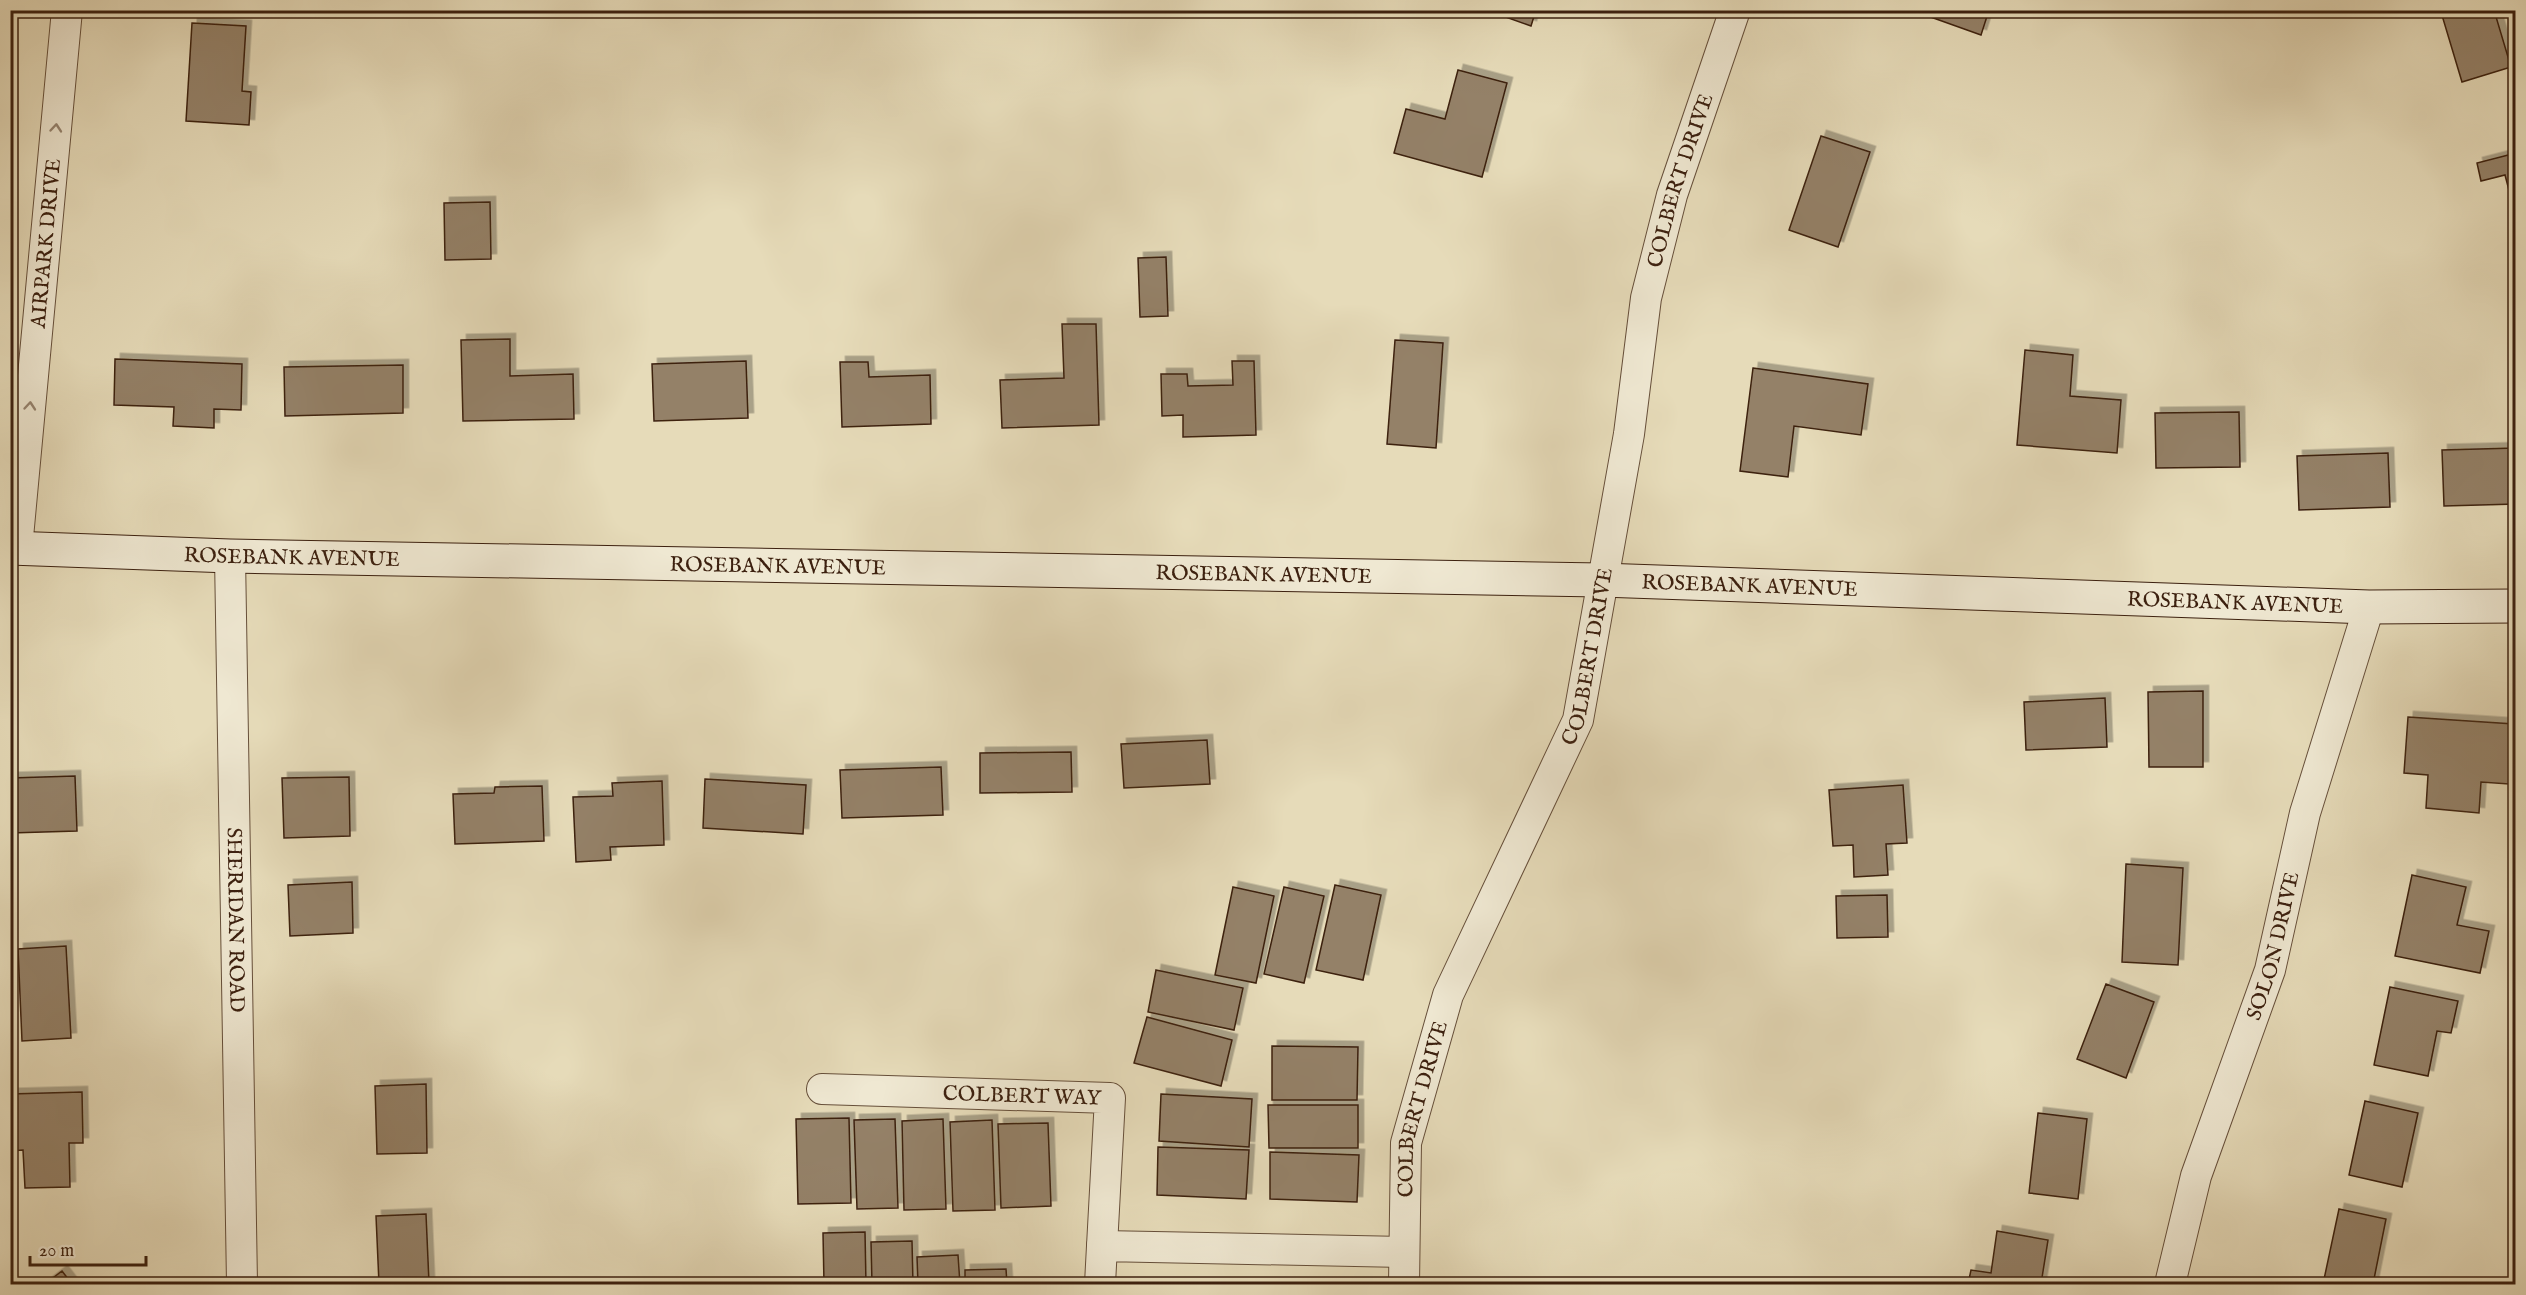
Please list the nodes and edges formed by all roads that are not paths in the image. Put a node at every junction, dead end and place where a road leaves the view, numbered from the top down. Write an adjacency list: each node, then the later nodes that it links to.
1 (67, 10): 3 (street, AIRPARK DRIVE, one-way to 1)
2 (1735, 10): 5 (street, COLBERT DRIVE)
3 (14, 548): 4 (street, ROSEBANK AVENUE)
4 (230, 556): 5 (street, ROSEBANK AVENUE); 11 (street, SHERIDAN ROAD)
5 (1601, 580): 7 (street, ROSEBANK AVENUE); 10 (street, COLBERT DRIVE)
6 (2516, 606): 7 (street, ROSEBANK AVENUE)
7 (2369, 607): 14 (street, SOLON DRIVE)
8 (822, 1089): 9 (street, COLBERT WAY)
9 (1102, 1246): 10 (street); 12 (street, COLBERT WAY)
10 (1404, 1252): 13 (street, COLBERT DRIVE)
11 (243, 1284)
12 (1100, 1284)
13 (1404, 1284)
14 (2170, 1284)

